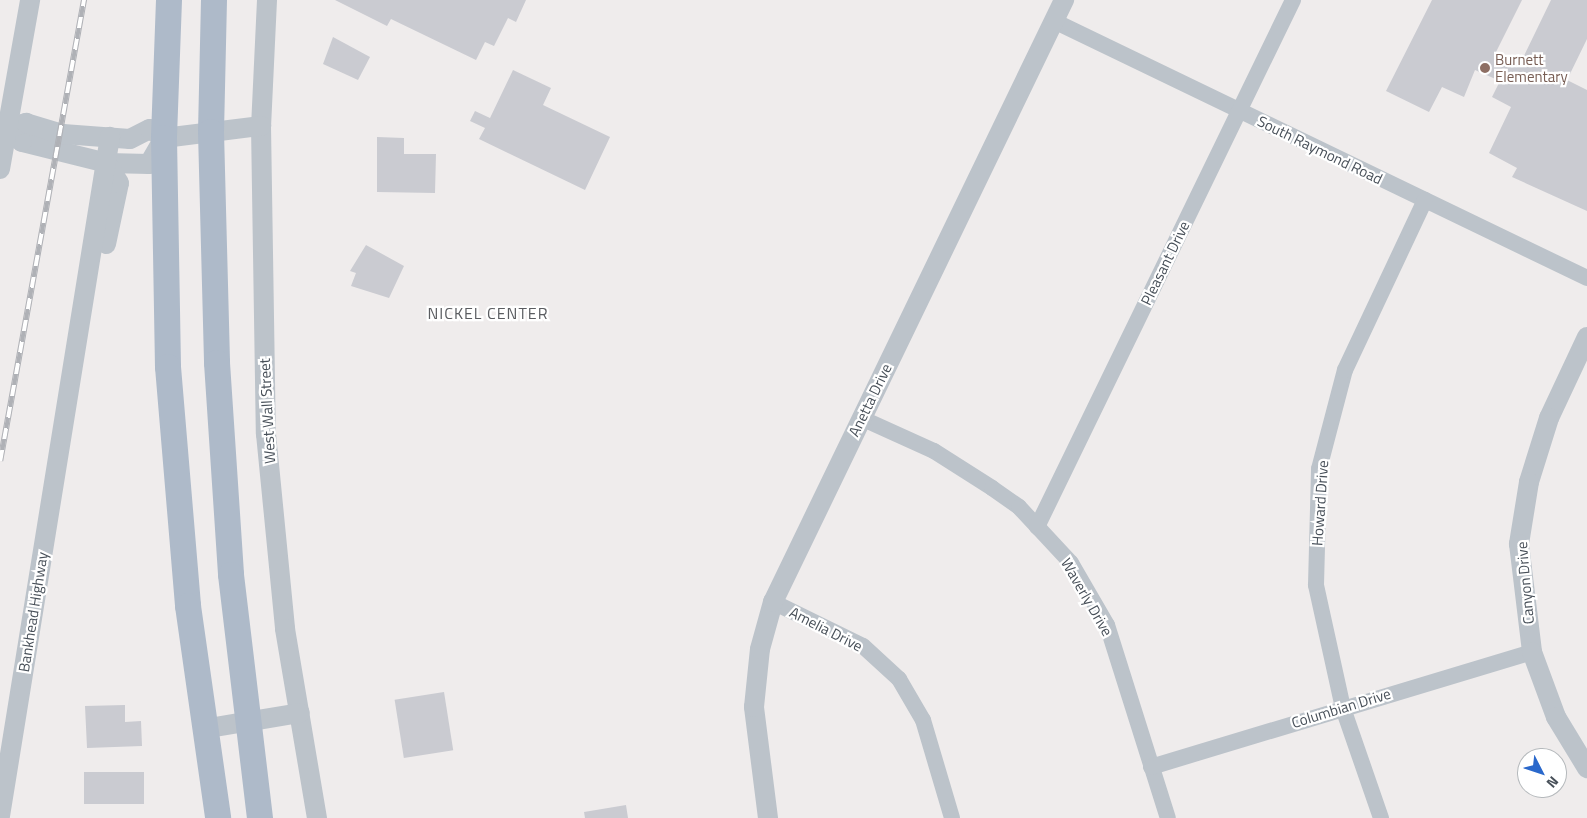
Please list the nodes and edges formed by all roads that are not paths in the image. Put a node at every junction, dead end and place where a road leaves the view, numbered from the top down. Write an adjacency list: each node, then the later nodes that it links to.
1 (30, 0): 10 (street)
2 (169, 0): 13 (main road)
3 (214, 0): 11 (main road)
4 (266, 0): 9 (street, West Wall Street)
5 (1064, 0): 7 (street, Anetta Drive)
6 (1293, 0): 8 (street, Pleasant Drive)
7 (1054, 20): 8 (street, South Raymond Road); 19 (street, Anetta Drive)
8 (1239, 110): 16 (street, South Raymond Road); 20 (street, Pleasant Drive)
9 (262, 126): 11 (street); 24 (street, West Wall Street)
10 (8, 128): 12 (street); 14 (street); 15 (street)
11 (211, 132): 13 (street); 25 (main road)
12 (110, 137): 13 (street); 14 (street, Bankhead Highway)
13 (164, 138): 14 (street); 26 (main road)
14 (107, 164): 29 (street, Bankhead Highway)
15 (0, 169)
16 (1425, 200): 17 (street, South Raymond Road); 23 (street, Howard Drive)
17 (1587, 278)
18 (1587, 337): 22 (street, Canyon Drive)
19 (861, 418): 20 (street, Waverly Drive); 21 (street, Anetta Drive)
20 (1037, 527): 27 (street, Waverly Drive)
21 (773, 602): 33 (street, Anetta Drive); 34 (street, Amelia Drive)
22 (1532, 652): 23 (street, Columbian Drive); 28 (street, Canyon Drive)
23 (1343, 708): 27 (street, Columbian Drive); 36 (street, Howard Drive)
24 (300, 713): 25 (street); 32 (street, West Wall Street)
25 (246, 722): 26 (street); 31 (main road)
26 (203, 729): 30 (main road)
27 (1151, 767): 35 (street, Waverly Drive)
28 (1587, 768)
29 (0, 816)
30 (218, 818)
31 (260, 818)
32 (317, 818)
33 (768, 818)
34 (952, 818)
35 (1168, 818)
36 (1380, 818)

